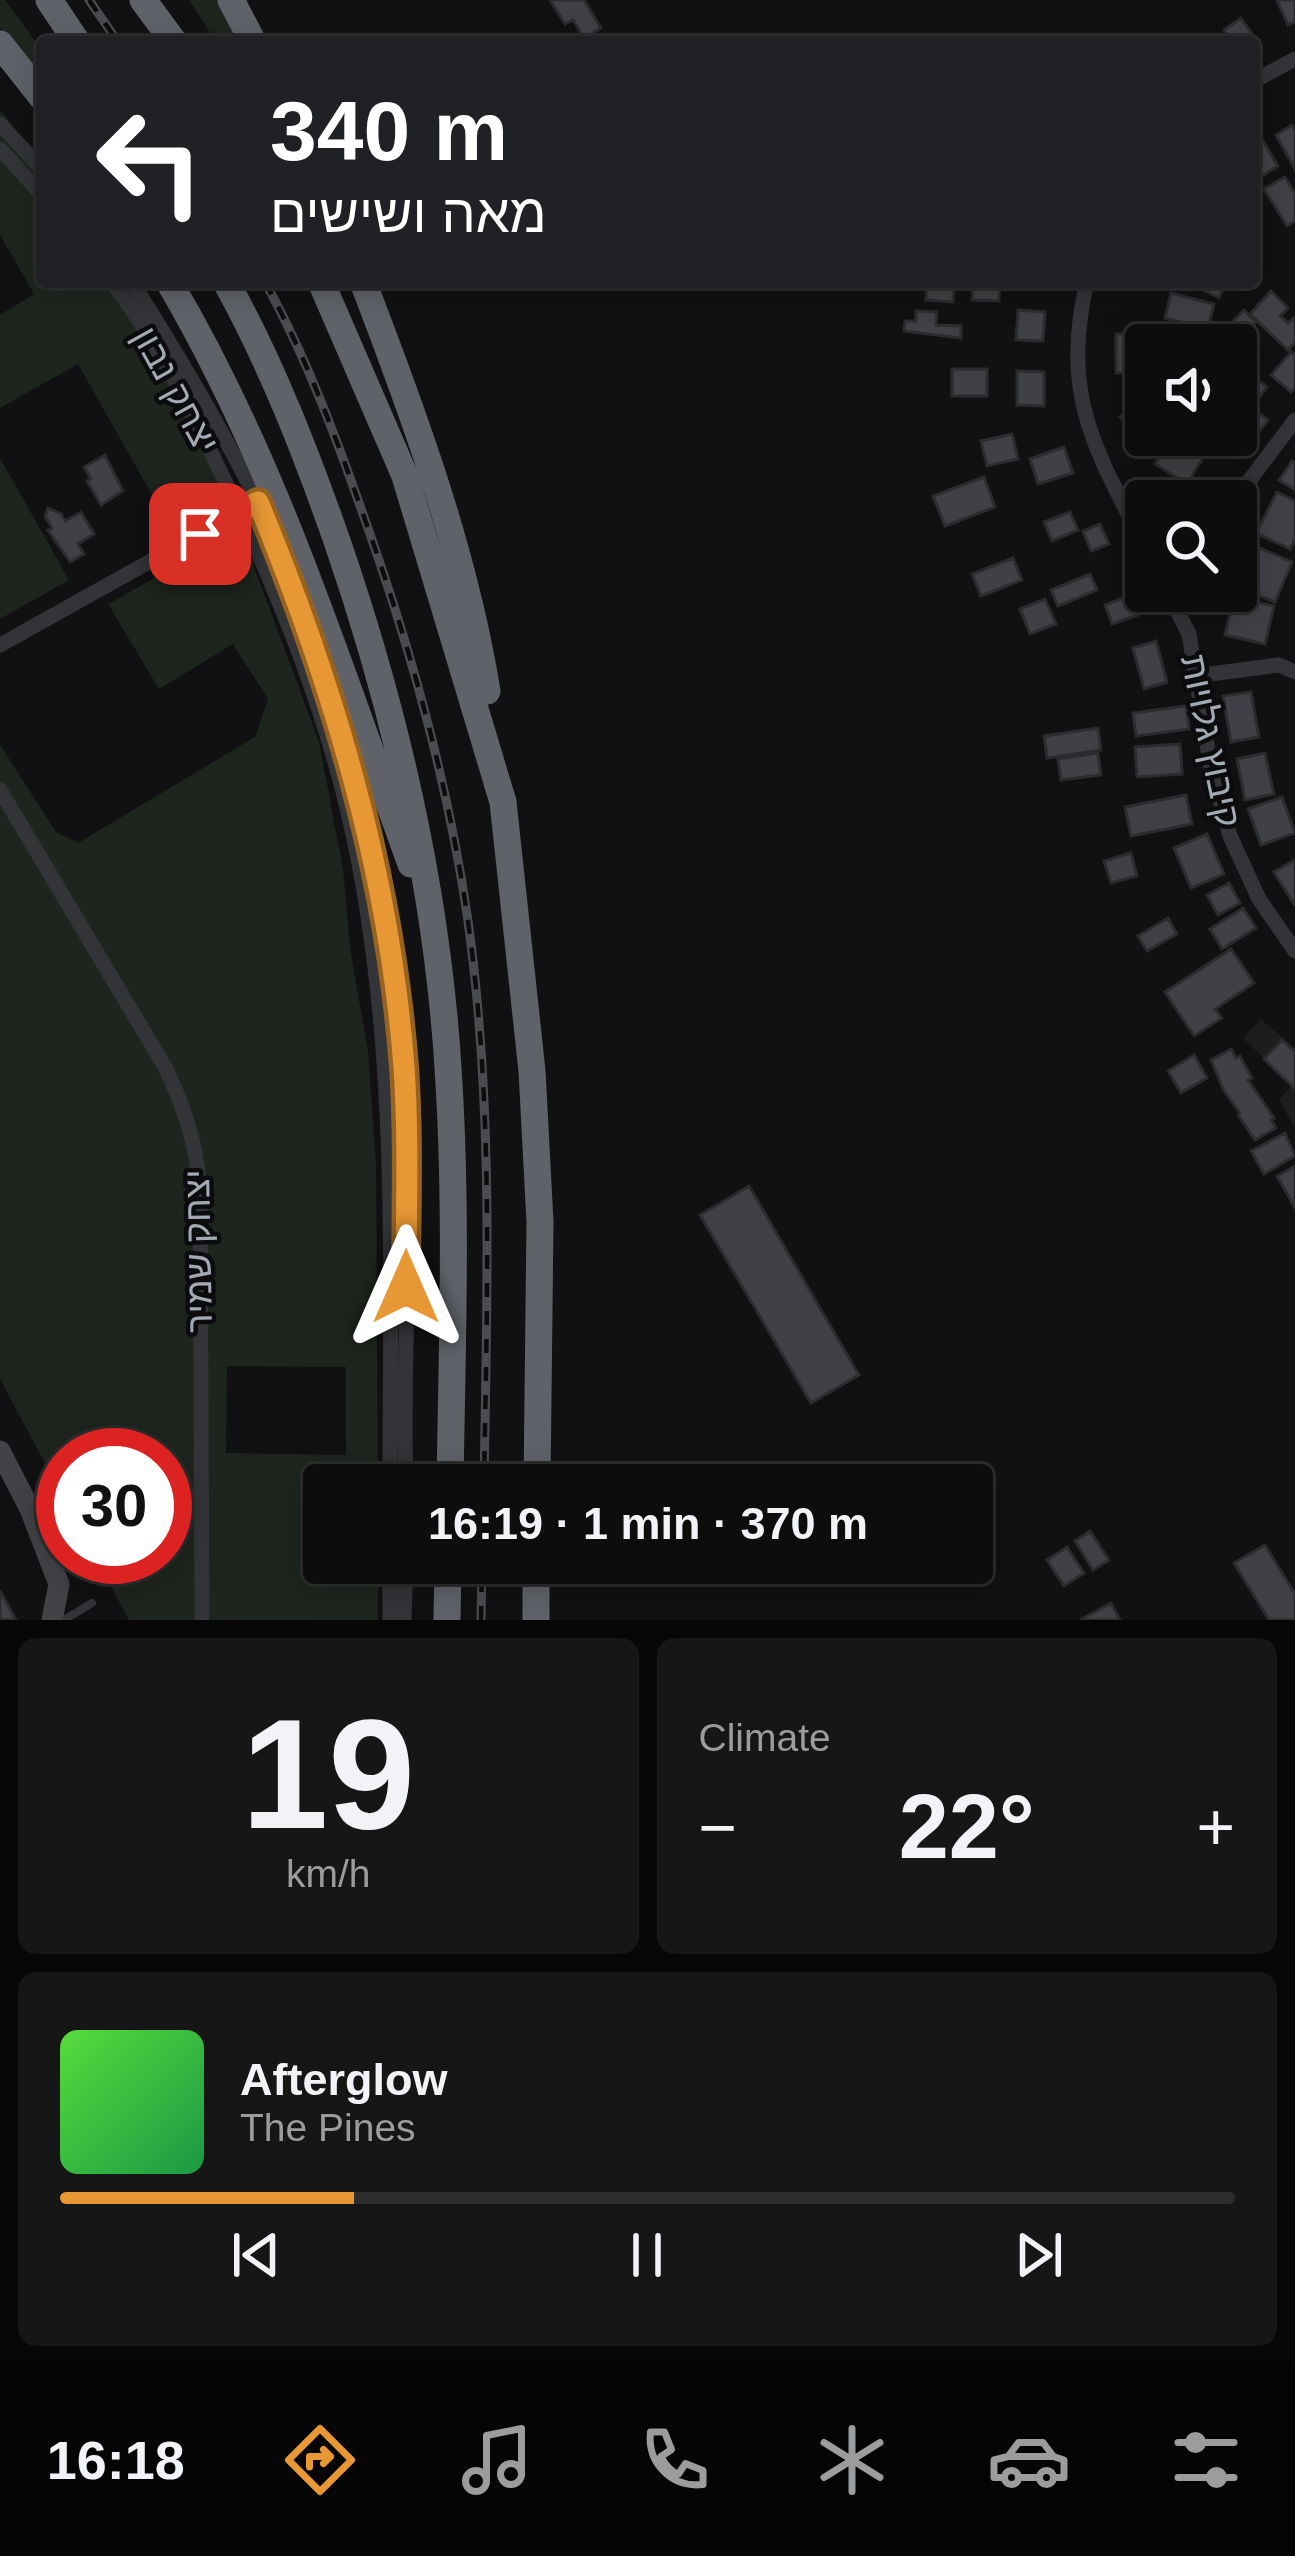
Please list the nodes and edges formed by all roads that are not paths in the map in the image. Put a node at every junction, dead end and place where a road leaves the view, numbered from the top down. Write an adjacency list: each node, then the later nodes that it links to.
1 (49, 0): 4 (highway)
2 (143, 0): 5 (highway)
3 (230, 0): 6 (highway)
4 (73, 36)
5 (170, 36)
6 (250, 36)
7 (0, 44): 10 (highway)
8 (1295, 59): 9 (street)
9 (1260, 78)
10 (36, 89)
11 (0, 124): 13 (street)
12 (0, 149): 14 (street)
13 (36, 163)
14 (36, 188)
15 (116, 288): 26 (street, יצחק נבון)
16 (136, 288): 24 (street)
17 (173, 288): 33 (highway)
18 (229, 288): 33 (highway)
19 (324, 288): 32 (highway)
20 (364, 288): 32 (highway)
21 (1086, 288): 25 (street)
22 (1295, 420): 23 (street)
23 (1250, 480)
24 (258, 502): 26 (street); 37 (street)
25 (1125, 506)
26 (239, 512): 28 (street); 36 (street, יצחק נבון)
27 (1178, 612): 30 (street, קיבוץ גלויות)
28 (0, 645)
29 (1295, 672): 30 (street)
30 (1195, 676): 34 (street, קיבוץ גלויות)
31 (0, 790): 47 (street, יצחק שמיר)
32 (503, 802): 39 (highway)
33 (434, 928): 38 (highway)
34 (1295, 951)
35 (0, 1451): 45 (street)
36 (390, 1464)
37 (406, 1464)
38 (450, 1464)
39 (537, 1464)
40 (390, 1584): 48 (street)
41 (405, 1584): 49 (street)
42 (448, 1584): 50 (highway)
43 (536, 1584): 51 (highway)
44 (92, 1603): 46 (lane)
45 (52, 1620)
46 (64, 1620)
47 (202, 1620)
48 (390, 1620)
49 (404, 1620)
50 (447, 1620)
51 (536, 1620)

